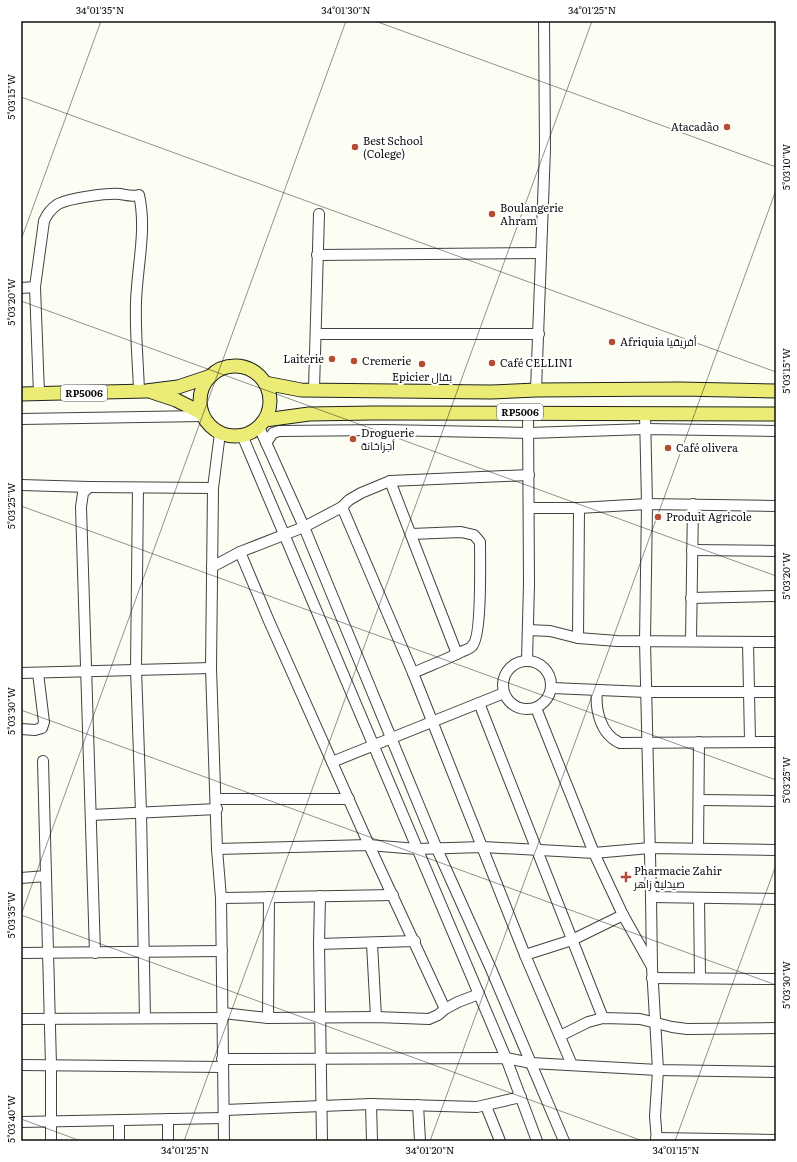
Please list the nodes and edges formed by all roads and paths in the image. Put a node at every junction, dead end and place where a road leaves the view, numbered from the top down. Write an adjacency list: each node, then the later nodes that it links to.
1 (544, 21): 3 (street)
2 (319, 214): 4 (street)
3 (541, 252): 4 (street); 8 (street)
4 (317, 255): 7 (street)
5 (35, 287): 6 (street); 13 (street); 16 (street)
6 (21, 288)
7 (317, 334): 8 (street); 11 (street)
8 (539, 334): 12 (street)
9 (211, 376): 10 (main road, RP5006); 13 (main road, RP5006); 18 (main road)
10 (265, 383): 11 (main road, RP5006); 22 (main road)
11 (314, 389): 12 (main road, RP5006)
12 (536, 390): 14 (main road, RP5006)
13 (143, 391): 16 (main road, RP5006); 18 (main road, RP5006)
14 (776, 391)
15 (21, 394): 16 (main road, RP5006)
16 (39, 394)
17 (528, 412): 19 (main road, RP5006); 22 (main road, RP5006); 26 (street)
18 (202, 414): 21 (street); 25 (main road, RP5006)
19 (645, 414): 20 (main road, RP5006); 23 (street)
20 (776, 414)
21 (21, 419)
22 (262, 423): 27 (main road, RP5006); 28 (street)
23 (645, 429): 24 (street); 26 (street); 35 (street)
24 (776, 431)
25 (220, 433): 27 (main road); 34 (street)
26 (528, 433): 28 (street); 29 (street)
27 (242, 436): 42 (street)
28 (266, 443): 41 (street)
29 (529, 475): 30 (street); 39 (street)
30 (390, 481): 38 (street); 43 (street)
31 (21, 485): 32 (street)
32 (88, 487): 33 (street); 60 (street)
33 (138, 488): 34 (street); 59 (street)
34 (213, 488): 47 (street)
35 (647, 504): 36 (street); 40 (street); 52 (street)
36 (693, 504): 37 (street); 44 (street)
37 (776, 506)
38 (342, 507): 41 (street); 63 (street)
39 (529, 508): 40 (street); 50 (street)
40 (579, 508): 51 (street)
41 (304, 527): 42 (street); 74 (street)
42 (284, 534): 46 (street); 79 (street)
43 (411, 534): 56 (street); 56 (street)
44 (692, 550): 45 (street); 49 (street)
45 (776, 551)
46 (240, 552): 47 (street); 81 (street)
47 (212, 567): 58 (street)
48 (776, 596): 49 (street)
49 (692, 598): 53 (street)
50 (528, 630): 51 (street); 57 (street)
51 (578, 638): 52 (street)
52 (645, 641): 53 (street); 67 (street)
53 (691, 641): 54 (street)
54 (748, 642): 55 (street); 66 (street)
55 (776, 642)
56 (457, 654): 63 (street)
57 (527, 661): 64 (street); 69 (street)
58 (211, 668): 59 (street); 85 (street)
59 (136, 670): 60 (street); 86 (street)
60 (86, 671): 61 (street); 87 (street)
61 (38, 672): 62 (street); 73 (street)
62 (21, 673)
63 (413, 673): 72 (street)
64 (552, 688): 65 (street); 71 (street)
65 (597, 690): 67 (street); 78 (street)
66 (749, 691): 67 (street); 68 (street); 75 (street)
67 (646, 692): 78 (street)
68 (776, 692)
69 (504, 693): 70 (street); 71 (street)
70 (479, 703): 72 (street); 96 (street)
71 (536, 708): 97 (street)
72 (433, 722): 74 (street); 89 (street)
73 (21, 729)
74 (391, 738): 79 (street); 94 (street)
75 (750, 741): 76 (street); 77 (street)
76 (699, 742): 78 (street); 83 (street)
77 (776, 742)
78 (648, 743): 91 (street)
79 (373, 745): 81 (street); 93 (street)
80 (43, 762): 98 (street)
81 (332, 762): 82 (street)
82 (349, 799): 85 (street); 88 (street)
83 (699, 800): 84 (street); 92 (street)
84 (776, 801)
85 (217, 804): 86 (street); 90 (street)
86 (141, 812): 87 (street); 113 (street)
87 (91, 815): 115 (street)
88 (369, 845): 90 (street); 93 (street); 100 (street)
89 (483, 847): 94 (street); 96 (street); 117 (street)
90 (217, 848): 104 (street)
91 (650, 848): 92 (street); 97 (street); 103 (street)
92 (698, 848): 95 (street)
93 (417, 849): 94 (street); 122 (street)
94 (437, 849): 138 (street)
95 (776, 850)
96 (537, 851): 97 (street); 108 (street)
97 (594, 853): 107 (street)
98 (46, 876): 99 (street); 114 (street)
99 (21, 878)
100 (393, 895): 101 (street); 109 (street)
101 (320, 896): 102 (street); 110 (street)
102 (269, 897): 104 (street); 129 (street)
103 (651, 897): 105 (street); 118 (street)
104 (221, 898): 112 (street)
105 (699, 898): 106 (street); 120 (street)
106 (776, 899)
107 (623, 915): 108 (street); 118 (street)
108 (572, 940): 117 (street); 131 (street)
109 (415, 941): 111 (street); 123 (street)
110 (319, 944): 111 (street); 130 (street)
111 (372, 944): 125 (street)
112 (222, 951): 113 (street); 124 (street)
113 (144, 952): 115 (street); 128 (street)
114 (47, 953): 115 (street); 116 (street); 127 (street)
115 (95, 953)
116 (21, 954)
117 (525, 955): 134 (street)
118 (652, 967): 119 (street)
119 (652, 978): 120 (street); 132 (street)
120 (700, 978): 121 (street)
121 (776, 979)
122 (478, 994): 123 (street); 135 (street)
123 (445, 1009): 125 (street)
124 (223, 1015): 128 (street); 129 (street); 137 (street)
125 (376, 1017): 130 (street)
126 (21, 1018): 127 (street)
127 (49, 1018): 128 (street); 141 (street)
128 (145, 1018)
129 (268, 1018): 130 (street)
130 (320, 1018): 136 (street)
131 (603, 1018): 132 (street); 134 (street)
132 (654, 1021): 133 (street); 142 (street)
133 (776, 1028)
134 (560, 1036): 139 (street)
135 (506, 1058): 136 (street); 138 (street); 144 (street)
136 (321, 1060): 137 (street); 147 (street)
137 (222, 1063): 141 (street); 149 (street)
138 (531, 1063): 139 (street); 165 (street)
139 (572, 1064): 142 (street)
140 (21, 1065): 141 (street)
141 (51, 1065): 152 (street)
142 (658, 1070): 143 (street); 154 (street)
143 (776, 1072)
144 (521, 1097): 148 (street); 164 (street)
145 (371, 1104): 146 (street); 147 (street); 161 (street)
146 (418, 1105): 148 (street); 162 (street)
147 (321, 1106): 149 (street); 160 (street)
148 (486, 1106): 163 (street)
149 (224, 1114): 150 (street); 159 (street)
150 (168, 1119): 151 (street); 158 (street)
151 (119, 1120): 152 (street); 157 (street)
152 (51, 1121): 153 (street); 156 (street)
153 (21, 1122)
154 (656, 1140): 155 (street)
155 (776, 1140)
156 (51, 1141)
157 (119, 1141)
158 (168, 1141)
159 (224, 1141)
160 (322, 1141)
161 (372, 1141)
162 (420, 1141)
163 (500, 1141)
164 (537, 1141)
165 (564, 1141)

